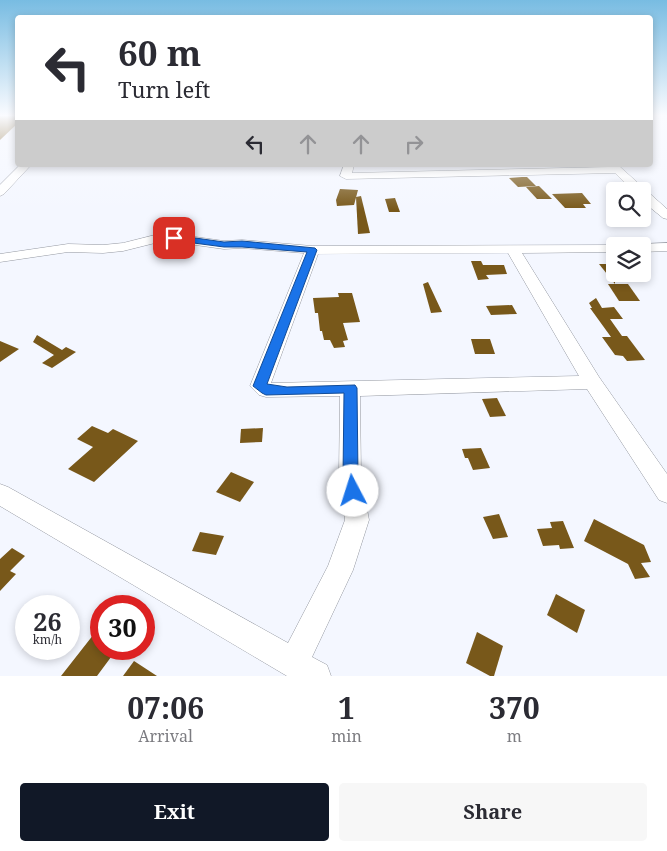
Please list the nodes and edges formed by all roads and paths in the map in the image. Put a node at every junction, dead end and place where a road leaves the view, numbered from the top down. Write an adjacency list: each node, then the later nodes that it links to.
1 (24, 167): 5 (street)
2 (349, 167): 3 (street)
3 (615, 168): 4 (street)
4 (630, 182)
5 (0, 192)
6 (651, 198): 7 (street)
7 (667, 200)
8 (651, 201): 9 (street)
9 (667, 215)
10 (667, 247): 12 (street)
11 (606, 248): 13 (street)
12 (651, 248)
13 (513, 249): 14 (street); 16 (street)
14 (312, 250): 15 (street); 17 (street)
15 (0, 258)
16 (592, 382): 17 (street); 18 (street)
17 (350, 388): 20 (street)
18 (667, 493)
19 (0, 494): 20 (street)
20 (294, 662): 21 (street)
21 (316, 676)

